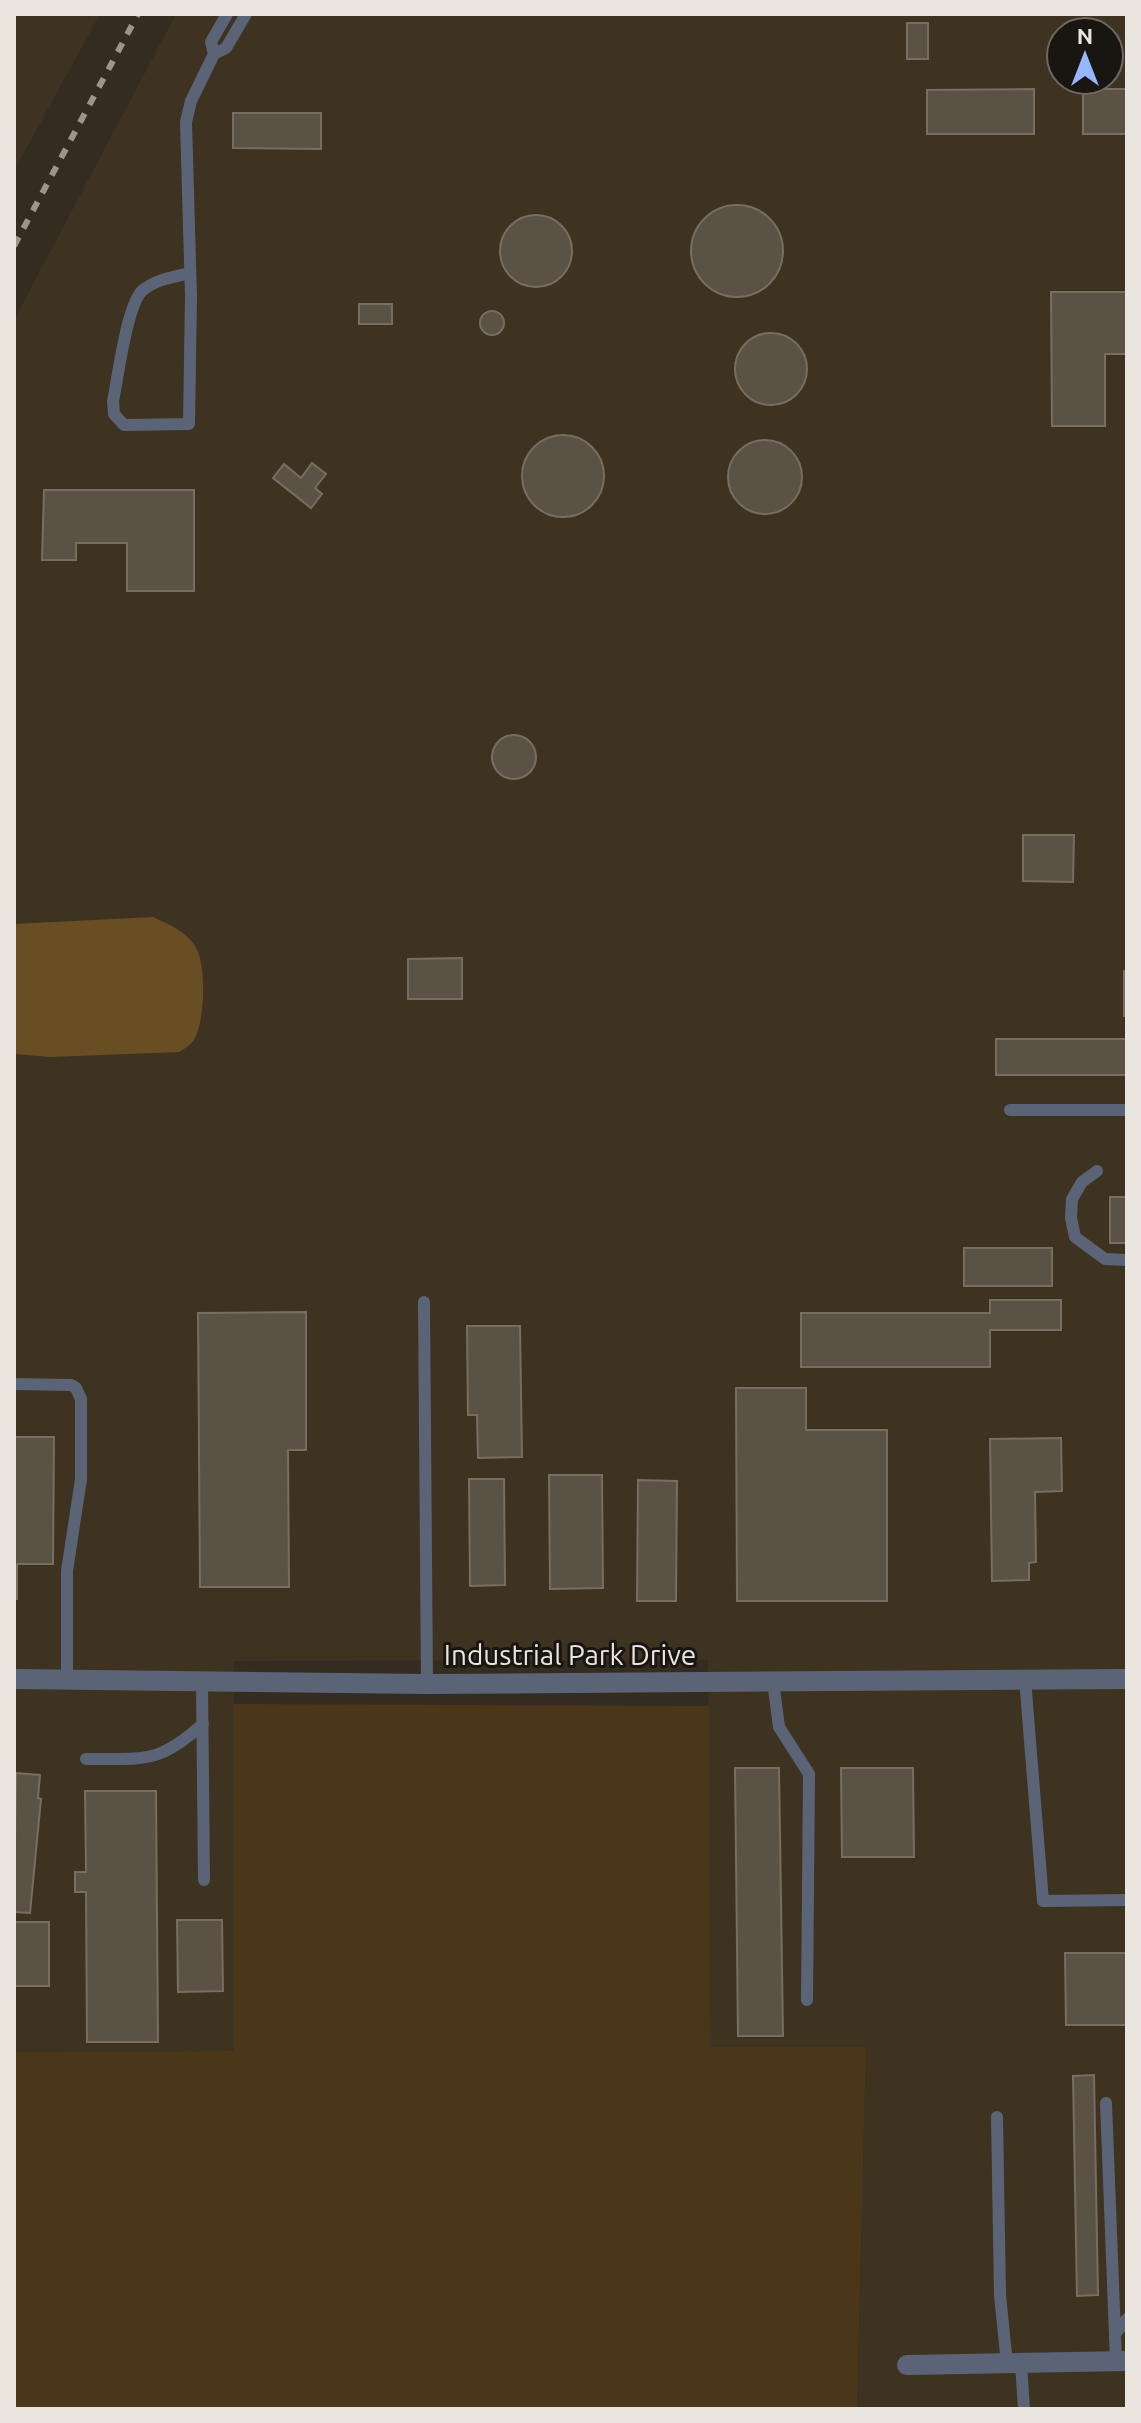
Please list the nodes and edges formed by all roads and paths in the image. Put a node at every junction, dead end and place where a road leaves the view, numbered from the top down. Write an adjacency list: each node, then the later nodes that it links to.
1 (227, 14): 3 (lane)
2 (246, 14): 3 (lane)
3 (214, 54): 4 (lane)
4 (190, 273): 4 (lane)
5 (1010, 1110): 6 (lane)
6 (1127, 1110)
7 (1097, 1171): 8 (lane)
8 (1127, 1260)
9 (424, 1302): 17 (lane)
10 (14, 1384): 14 (lane)
11 (14, 1679): 14 (street, Industrial Park Drive)
12 (1025, 1679): 13 (street, Industrial Park Drive); 16 (street, Industrial Park Drive); 21 (lane)
13 (1127, 1679)
14 (67, 1680): 15 (street, Industrial Park Drive)
15 (202, 1681): 17 (street, Industrial Park Drive); 18 (lane)
16 (773, 1681): 17 (street, Industrial Park Drive); 22 (lane)
17 (427, 1684)
18 (203, 1724): 19 (lane); 20 (lane)
19 (86, 1759)
20 (204, 1880)
21 (1127, 1900)
22 (807, 2000)
23 (1106, 2103): 26 (lane)
24 (997, 2117): 28 (lane)
25 (1127, 2319): 26 (lane)
26 (1115, 2334): 27 (lane)
27 (1121, 2361): 28 (street)
28 (1014, 2364): 29 (street); 30 (lane)
29 (907, 2365)
30 (1024, 2409)

